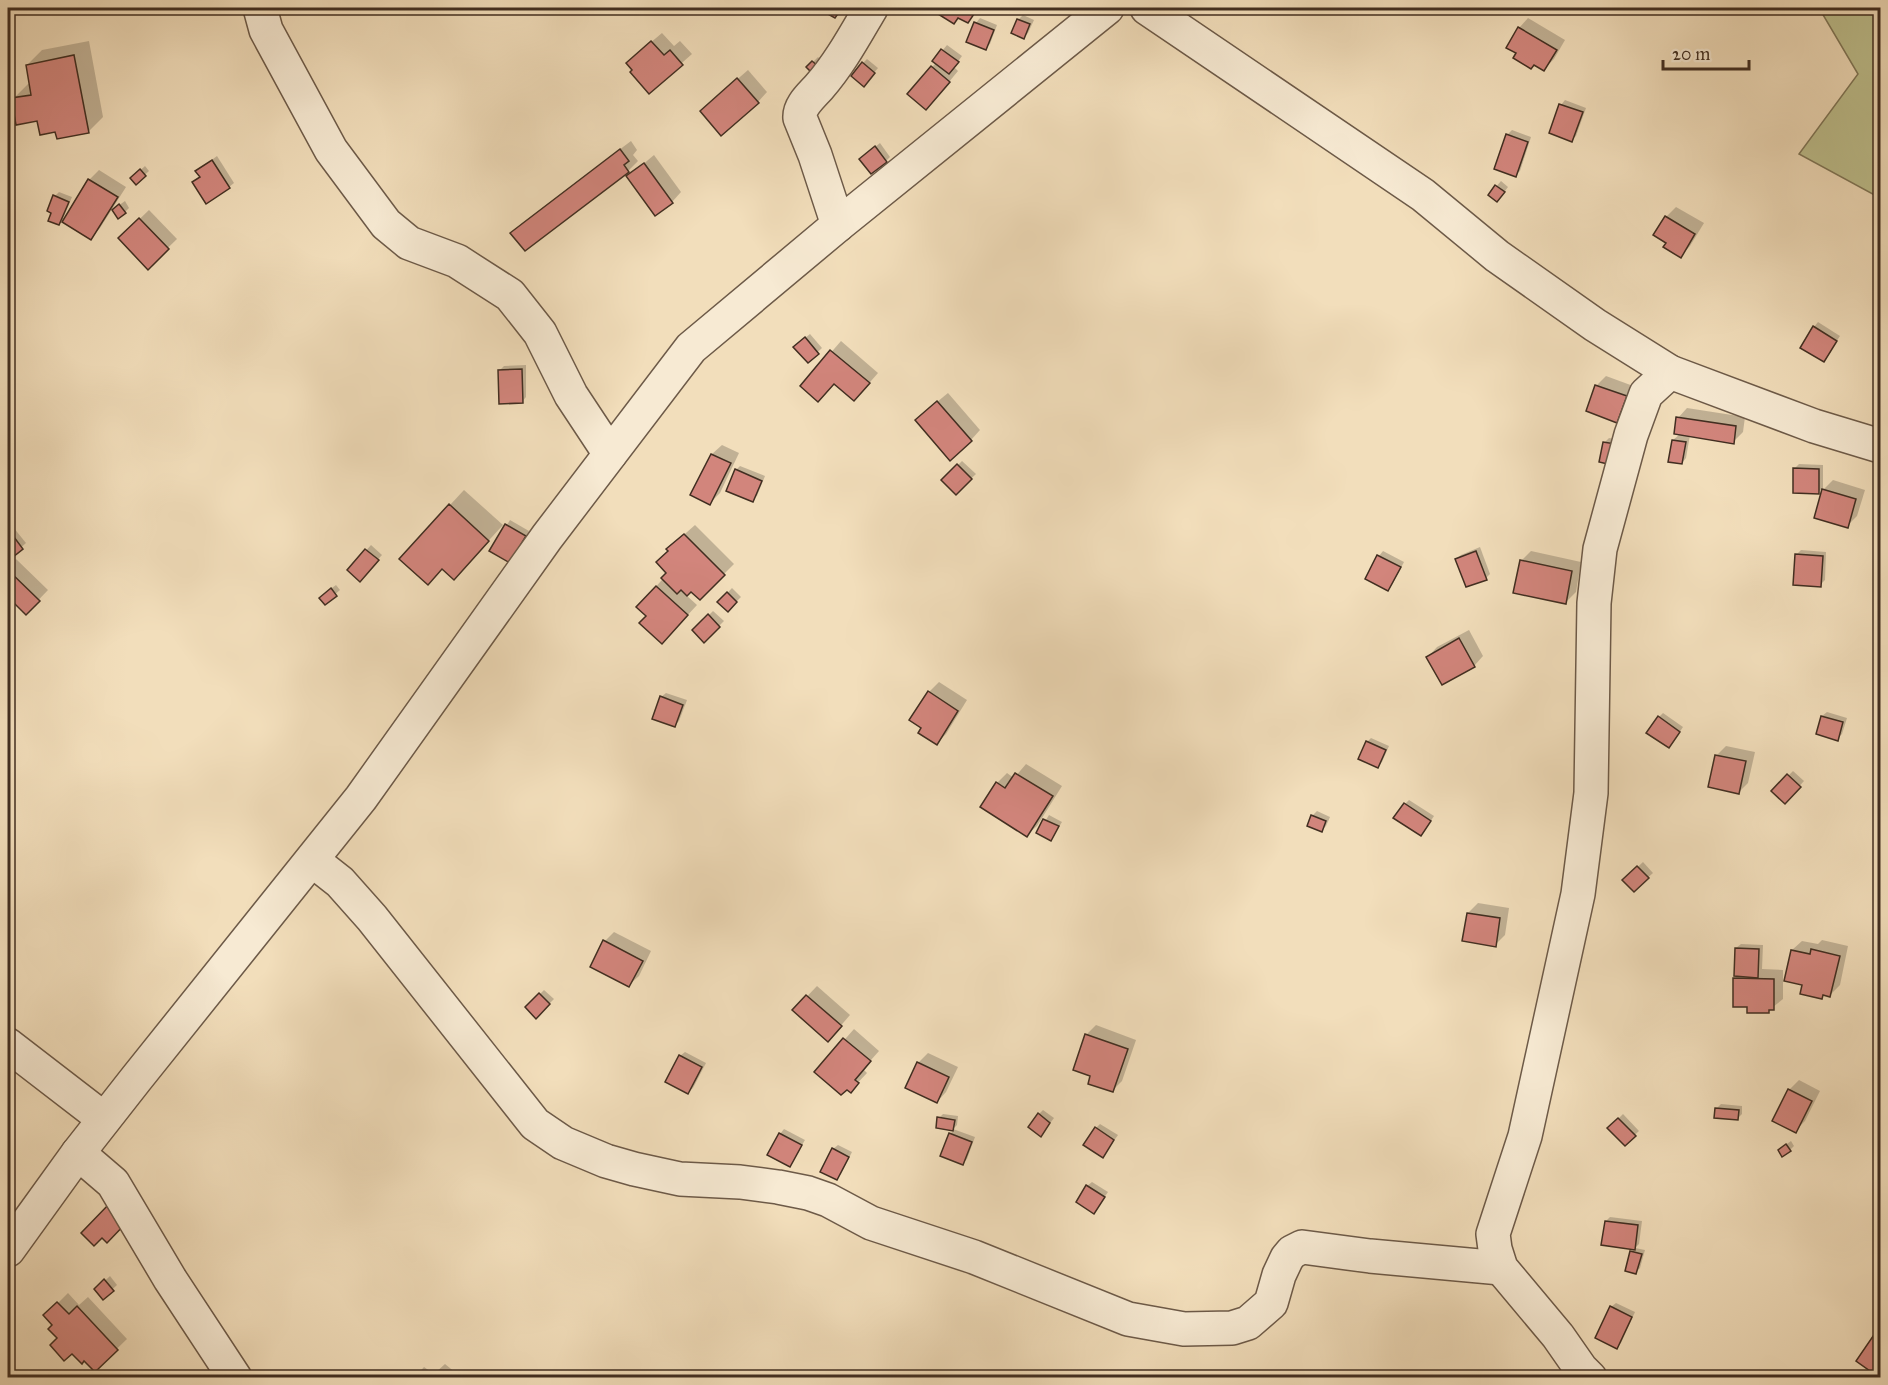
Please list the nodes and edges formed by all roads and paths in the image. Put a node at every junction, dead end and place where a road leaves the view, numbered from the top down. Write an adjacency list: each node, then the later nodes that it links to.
1 (260, 8): 8 (street)
2 (871, 8): 5 (street)
3 (1107, 8): 5 (street)
4 (1147, 8): 6 (street)
5 (838, 225): 8 (street)
6 (1670, 372): 7 (street); 14 (street)
7 (1881, 446)
8 (610, 454): 9 (street)
9 (312, 860): 11 (street); 14 (street)
10 (8, 1046): 11 (street)
11 (104, 1119): 12 (street)
12 (78, 1153): 13 (street); 15 (street)
13 (8, 1250)
14 (1502, 1268): 16 (street)
15 (235, 1377)
16 (1590, 1377)

